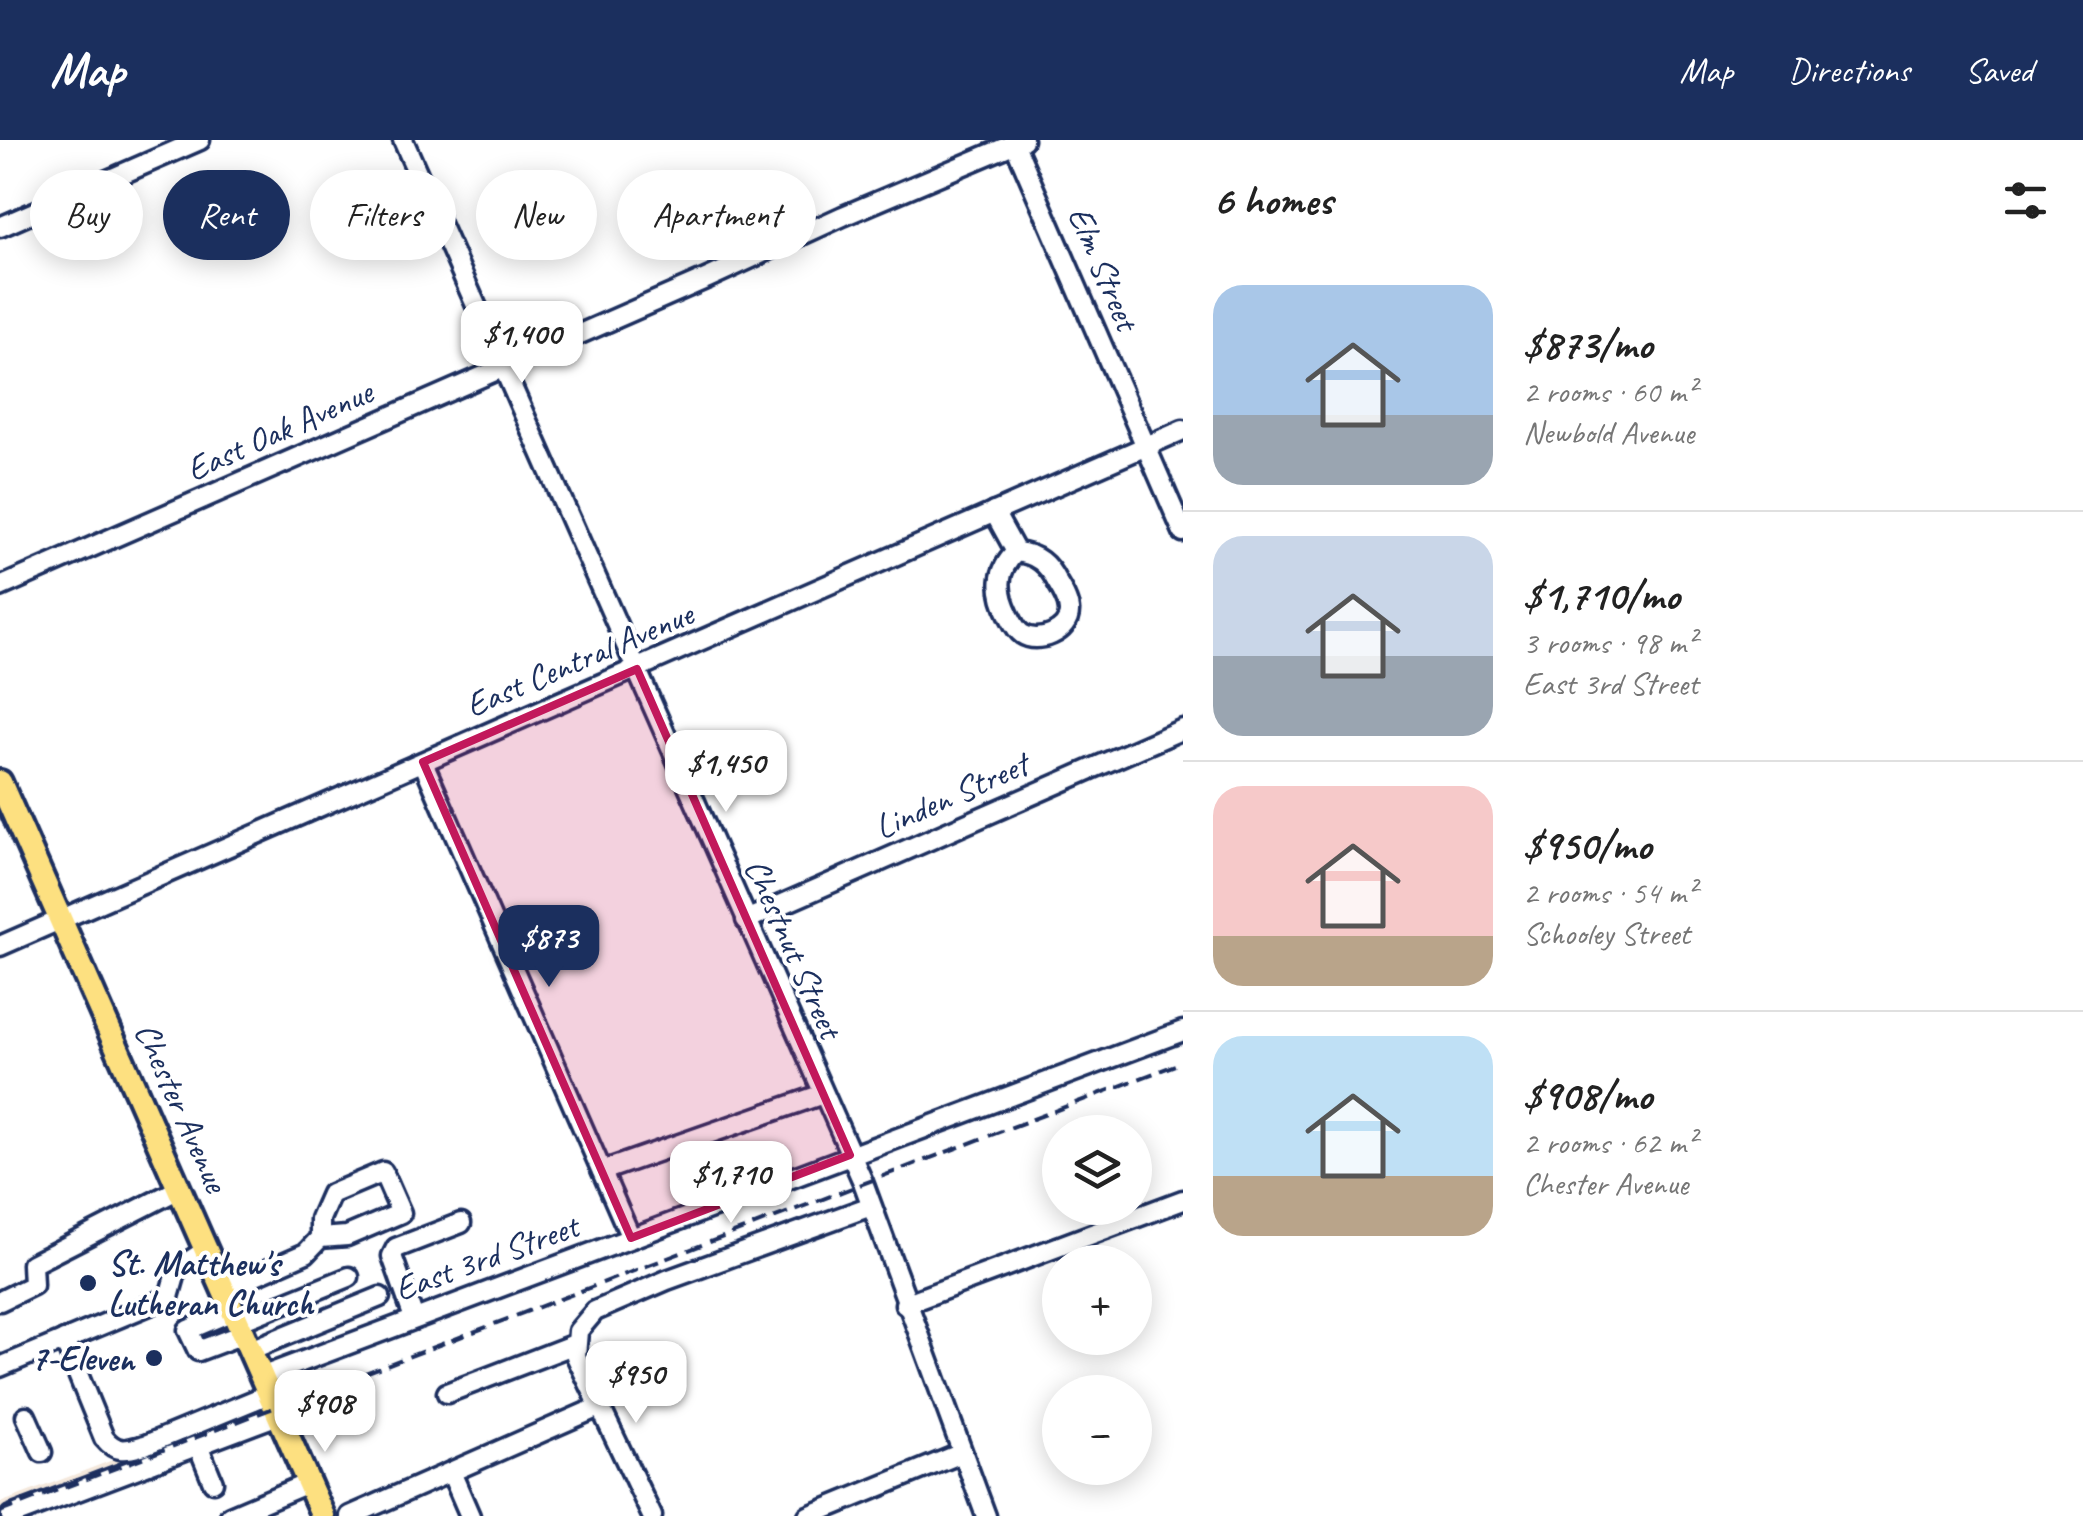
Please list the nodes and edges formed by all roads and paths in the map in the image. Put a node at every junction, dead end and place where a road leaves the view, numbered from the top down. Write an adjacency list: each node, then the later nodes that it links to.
1 (200, 140): 4 (street)
2 (403, 140): 5 (street, Chestnut Street)
3 (1017, 141): 5 (street, East Oak Avenue); 7 (street, Elm Street)
4 (0, 227)
5 (504, 368): 11 (street, East Oak Avenue); 12 (street, Chestnut Street)
6 (1183, 430): 7 (street, East Central Avenue)
7 (1146, 447): 8 (street, East Central Avenue); 9 (street, Elm Street)
8 (994, 512): 10 (street); 12 (street, East Central Avenue)
9 (1183, 532)
10 (1016, 552): 10 (street)
11 (0, 587)
12 (637, 670): 14 (street, East Central Avenue); 17 (street, Chestnut Street)
13 (1183, 729): 17 (street, Linden Street)
14 (422, 762): 16 (street, East Central Avenue); 22 (street)
15 (0, 782): 16 (main road, Chester Avenue)
16 (61, 920): 18 (street, East Central Avenue); 23 (main road, Chester Avenue)
17 (746, 920): 20 (street, Chestnut Street)
18 (0, 946)
19 (1183, 1030): 21 (street, East 3rd Street)
20 (823, 1094): 21 (street, Chestnut Street); 22 (street)
21 (850, 1155): 25 (street, Chestnut Street); 28 (street, East 3rd Street)
22 (602, 1171): 28 (street)
23 (179, 1188): 29 (main road, Chester Avenue); 33 (street)
24 (1183, 1201): 34 (street)
25 (871, 1206): 34 (street, Chestnut Street); 38 (street)
26 (461, 1223): 35 (street)
27 (320, 1238): 27 (street); 31 (street)
28 (631, 1238): 35 (street, East 3rd Street)
29 (206, 1250): 31 (main road, Chester Avenue); 37 (street)
30 (349, 1277): 36 (street)
31 (223, 1289): 36 (main road, Chester Avenue)
32 (380, 1297): 36 (street)
33 (0, 1301)
34 (905, 1304): 46 (street, Chestnut Street)
35 (414, 1318): 41 (street, East 3rd Street)
36 (241, 1329): 41 (main road, Chester Avenue)
37 (64, 1340): 39 (street); 41 (street)
38 (576, 1350): 40 (street); 42 (street)
39 (0, 1367)
40 (448, 1393)
41 (269, 1395): 44 (street); 49 (main road, Chester Avenue)
42 (600, 1406): 47 (street); 55 (street)
43 (26, 1416): 45 (street)
44 (198, 1445): 48 (street); 50 (street)
45 (42, 1452)
46 (962, 1453): 56 (street); 57 (street, Chestnut Street)
47 (451, 1472): 53 (street); 54 (street)
48 (213, 1482)
49 (308, 1482): 51 (street); 52 (main road, Chester Avenue)
50 (11, 1516)
51 (230, 1516)
52 (323, 1516)
53 (350, 1516)
54 (470, 1516)
55 (652, 1516)
56 (808, 1516)
57 (986, 1516)

